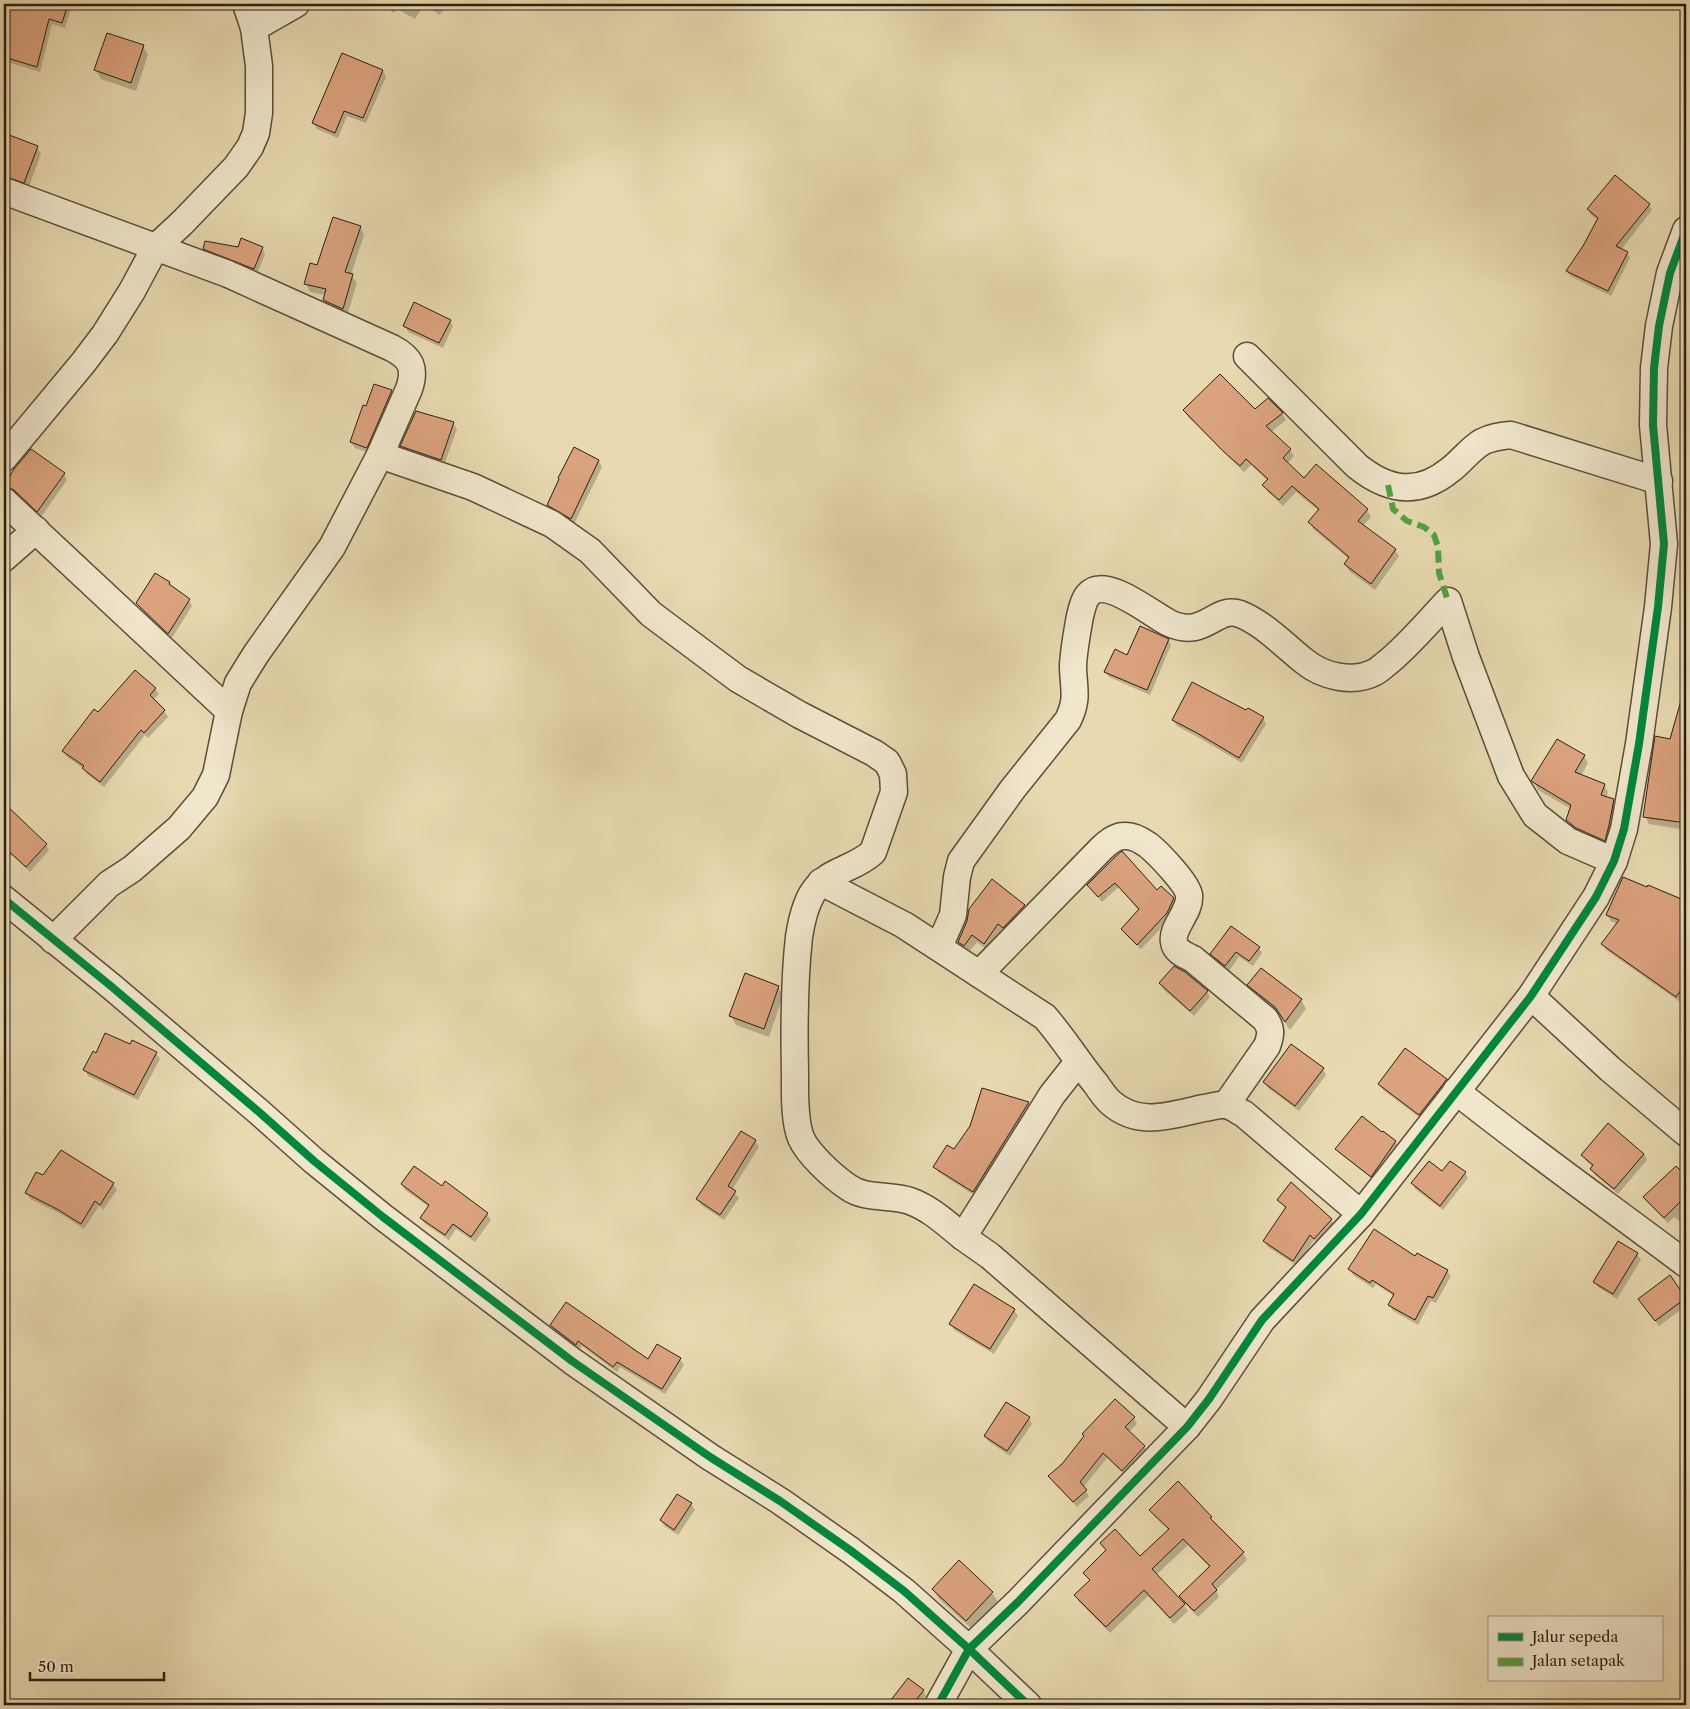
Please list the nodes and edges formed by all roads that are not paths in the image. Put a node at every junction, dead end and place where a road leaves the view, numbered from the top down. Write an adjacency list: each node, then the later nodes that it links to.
1 (246, 4): 3 (street)
2 (296, 4): 3 (street)
3 (254, 28): 6 (street)
4 (4, 191): 6 (street)
5 (1686, 230): 10 (street)
6 (155, 248): 8 (street); 9 (street)
7 (1247, 356): 10 (street)
8 (380, 455): 14 (street); 16 (street)
9 (4, 458)
10 (1660, 481): 15 (street)
11 (4, 501): 12 (street)
12 (36, 530): 13 (street); 14 (street)
13 (4, 558)
14 (229, 711): 18 (street)
15 (1614, 861): 19 (street); 21 (street)
16 (821, 882): 19 (street); 27 (street)
17 (4, 899): 18 (street)
18 (52, 940): 30 (street)
19 (939, 947): 20 (street)
20 (979, 974): 22 (street); 24 (street)
21 (1531, 996): 23 (street); 25 (street)
22 (1078, 1062): 24 (street); 27 (street)
23 (1456, 1091): 26 (street); 28 (street)
24 (1226, 1105): 26 (street)
25 (1686, 1132)
26 (1361, 1214): 29 (street)
27 (964, 1237): 29 (street)
28 (1686, 1264)
29 (1187, 1427): 30 (street)
30 (969, 1649): 31 (street); 32 (street)
31 (938, 1705)
32 (1028, 1705)

